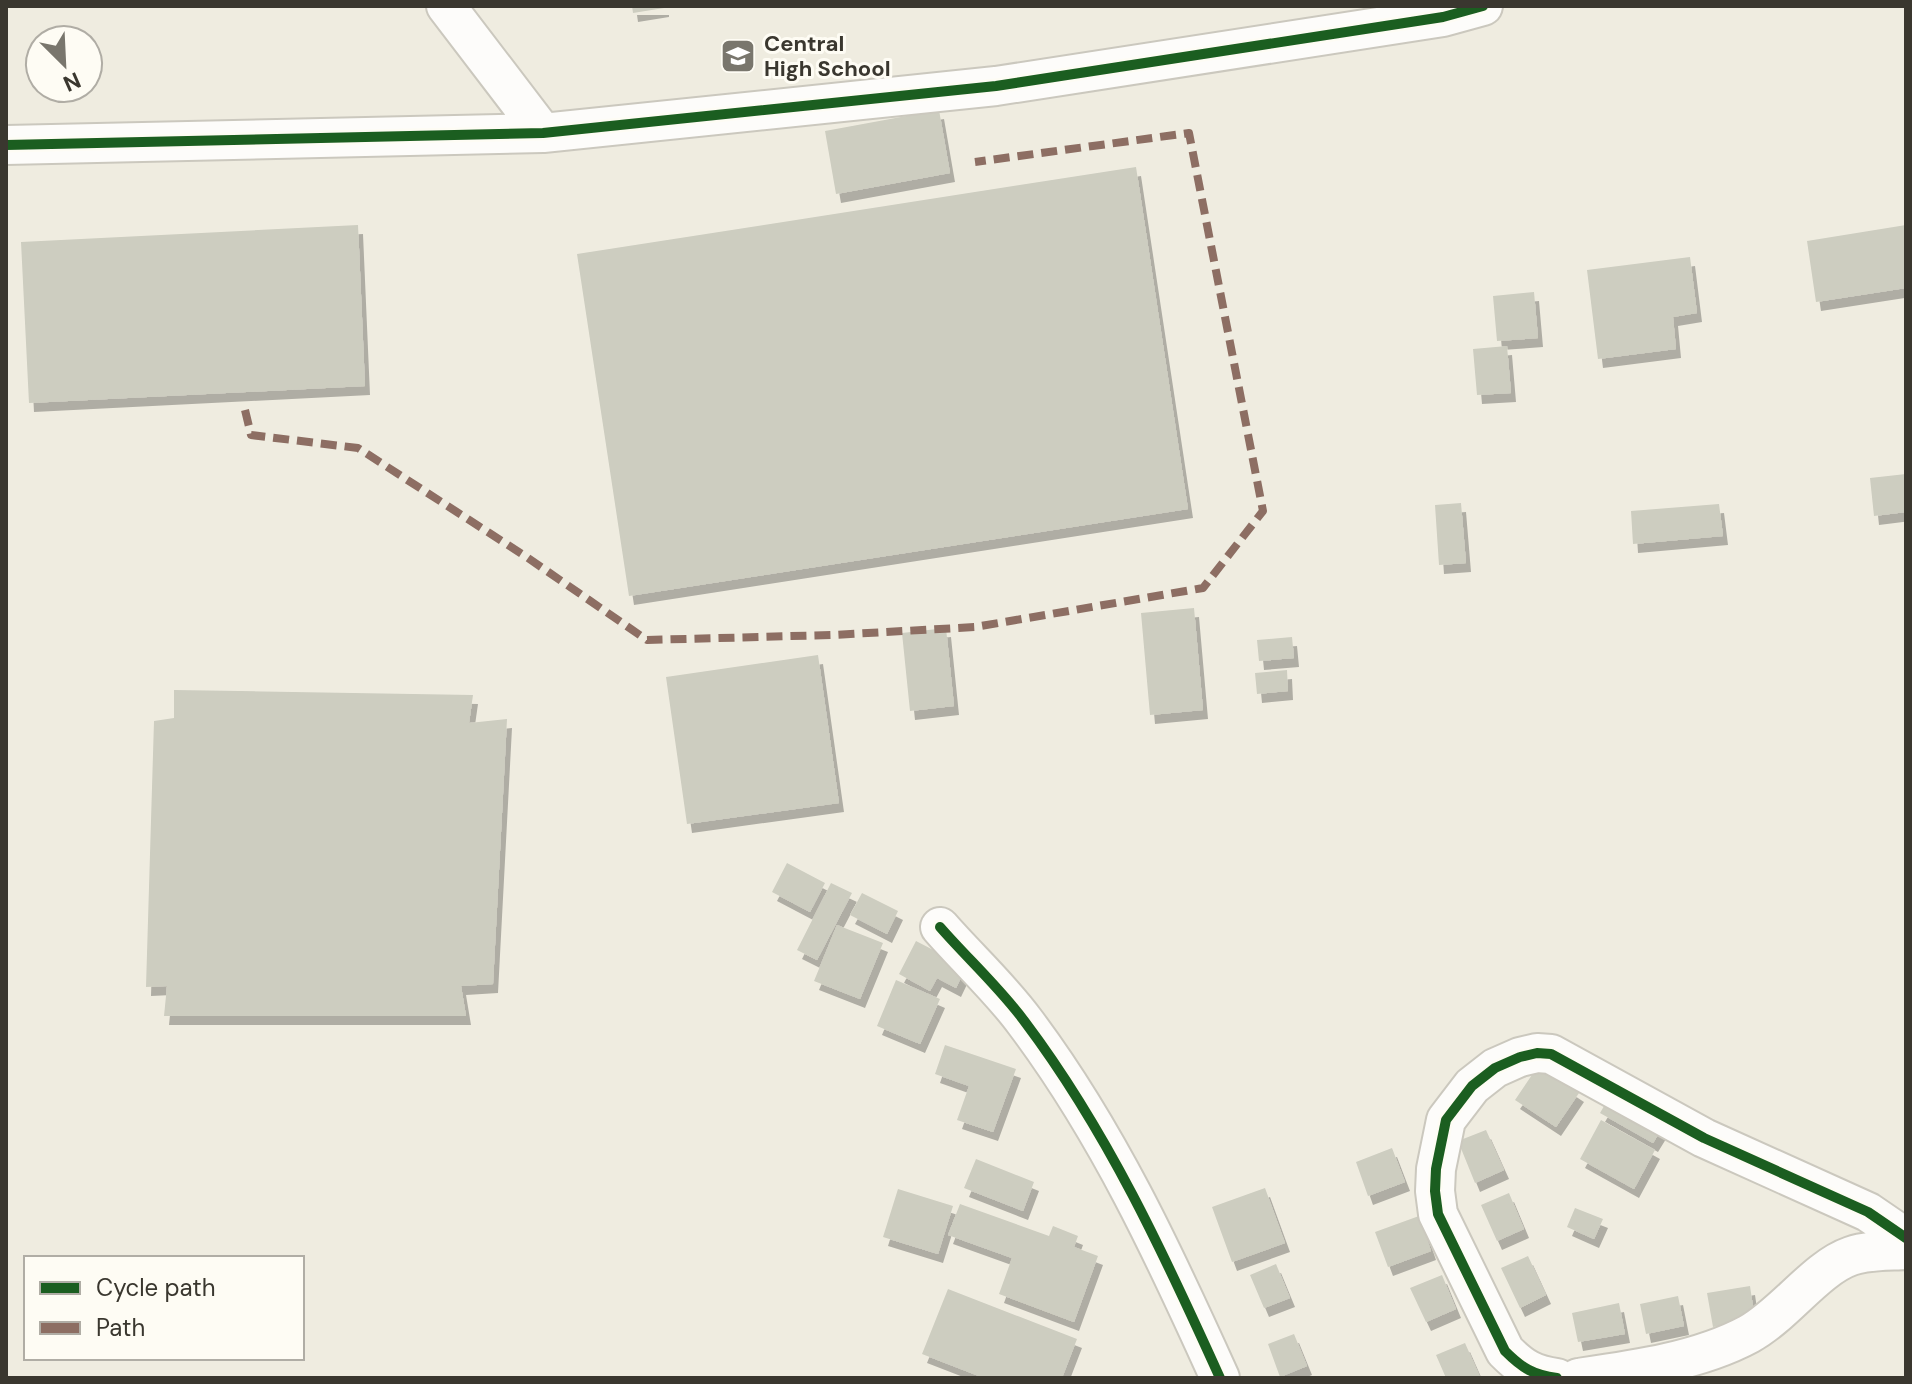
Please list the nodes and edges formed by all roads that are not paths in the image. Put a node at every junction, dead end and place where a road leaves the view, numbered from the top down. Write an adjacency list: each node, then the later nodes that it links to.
1 (446, 6): 3 (street)
2 (1483, 6): 3 (street)
3 (543, 133): 4 (street)
4 (6, 145)
5 (940, 927): 8 (street)
6 (1906, 1238): 9 (street)
7 (1906, 1250): 10 (street)
8 (1220, 1378)
9 (1557, 1378)
10 (1578, 1378)

